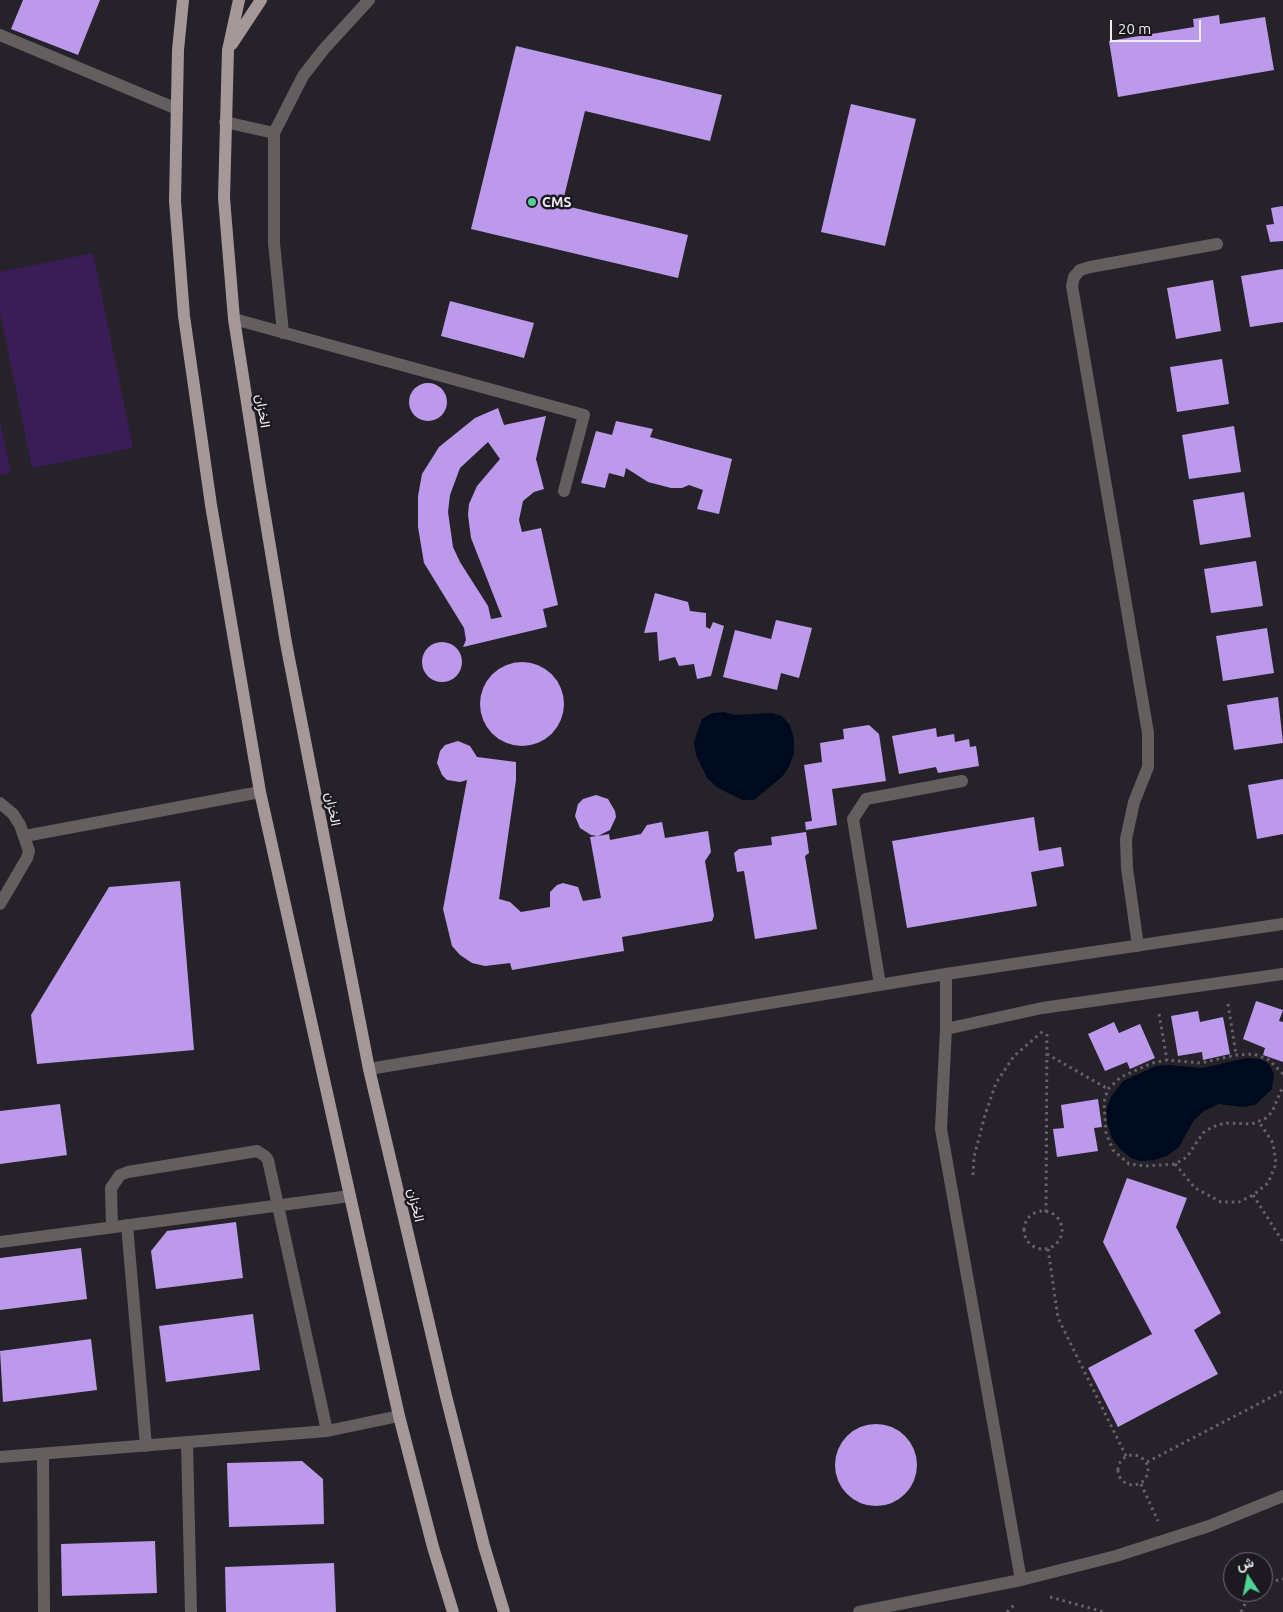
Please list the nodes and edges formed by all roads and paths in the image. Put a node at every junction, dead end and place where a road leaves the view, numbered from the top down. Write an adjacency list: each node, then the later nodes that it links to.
1 (183, 0): 7 (main road)
2 (239, 0): 6 (main road, الخزان)
3 (261, 0): 6 (main road)
4 (369, 0): 9 (street)
5 (0, 35): 7 (street)
6 (228, 50): 8 (main road, الخزان)
7 (177, 109): 15 (main road)
8 (225, 122): 9 (street); 11 (main road, الخزان)
9 (274, 133): 12 (street)
10 (1217, 244): 20 (street)
11 (234, 319): 12 (street); 32 (main road, الخزان)
12 (283, 333): 13 (street)
13 (564, 491)
14 (962, 781): 23 (street)
15 (260, 792): 17 (street); 40 (main road)
16 (0, 803): 17 (street)
17 (25, 836): 18 (street)
18 (0, 904)
19 (1283, 924): 20 (street)
20 (1138, 946): 21 (street)
21 (946, 974): 23 (street); 28 (street)
22 (1283, 974): 28 (street)
23 (880, 985): 32 (street)
24 (1227, 1002): 30 (path)
25 (1158, 1012): 31 (path)
26 (1055, 1025): 27 (path)
27 (1047, 1028): 29 (path); 38 (path)
28 (946, 1029): 60 (street)
29 (1047, 1054): 35 (path); 42 (path)
30 (1236, 1055): 31 (path); 33 (path)
31 (1168, 1060): 35 (path)
32 (369, 1068): 65 (main road, الخزان)
33 (1283, 1074)
34 (1283, 1086): 36 (path)
35 (1108, 1089): 37 (path)
36 (1259, 1122): 37 (path); 39 (path)
37 (1175, 1164): 39 (path)
38 (973, 1176)
39 (1253, 1195): 46 (path)
40 (350, 1196): 41 (street); 49 (main road)
41 (278, 1205): 43 (street); 44 (street); 50 (street)
42 (1046, 1212): 47 (path); 47 (path)
43 (127, 1225): 44 (street); 52 (street)
44 (112, 1227): 45 (street)
45 (0, 1242)
46 (1283, 1242)
47 (1048, 1249): 54 (path)
48 (1283, 1391): 56 (path)
49 (399, 1416): 50 (street); 64 (main road)
50 (328, 1431): 51 (street)
51 (188, 1442): 52 (street); 63 (street)
52 (146, 1446): 53 (street)
53 (43, 1454): 55 (street); 62 (street)
54 (1126, 1456): 56 (path); 57 (path)
55 (0, 1457)
56 (1147, 1462): 57 (path)
57 (1141, 1484): 59 (path)
58 (1283, 1496): 59 (street)
59 (1167, 1540): 60 (street)
60 (1021, 1580): 66 (street)
61 (1043, 1595): 67 (path)
62 (44, 1612)
63 (191, 1612)
64 (453, 1612)
65 (504, 1612)
66 (859, 1612)
67 (1104, 1612)

